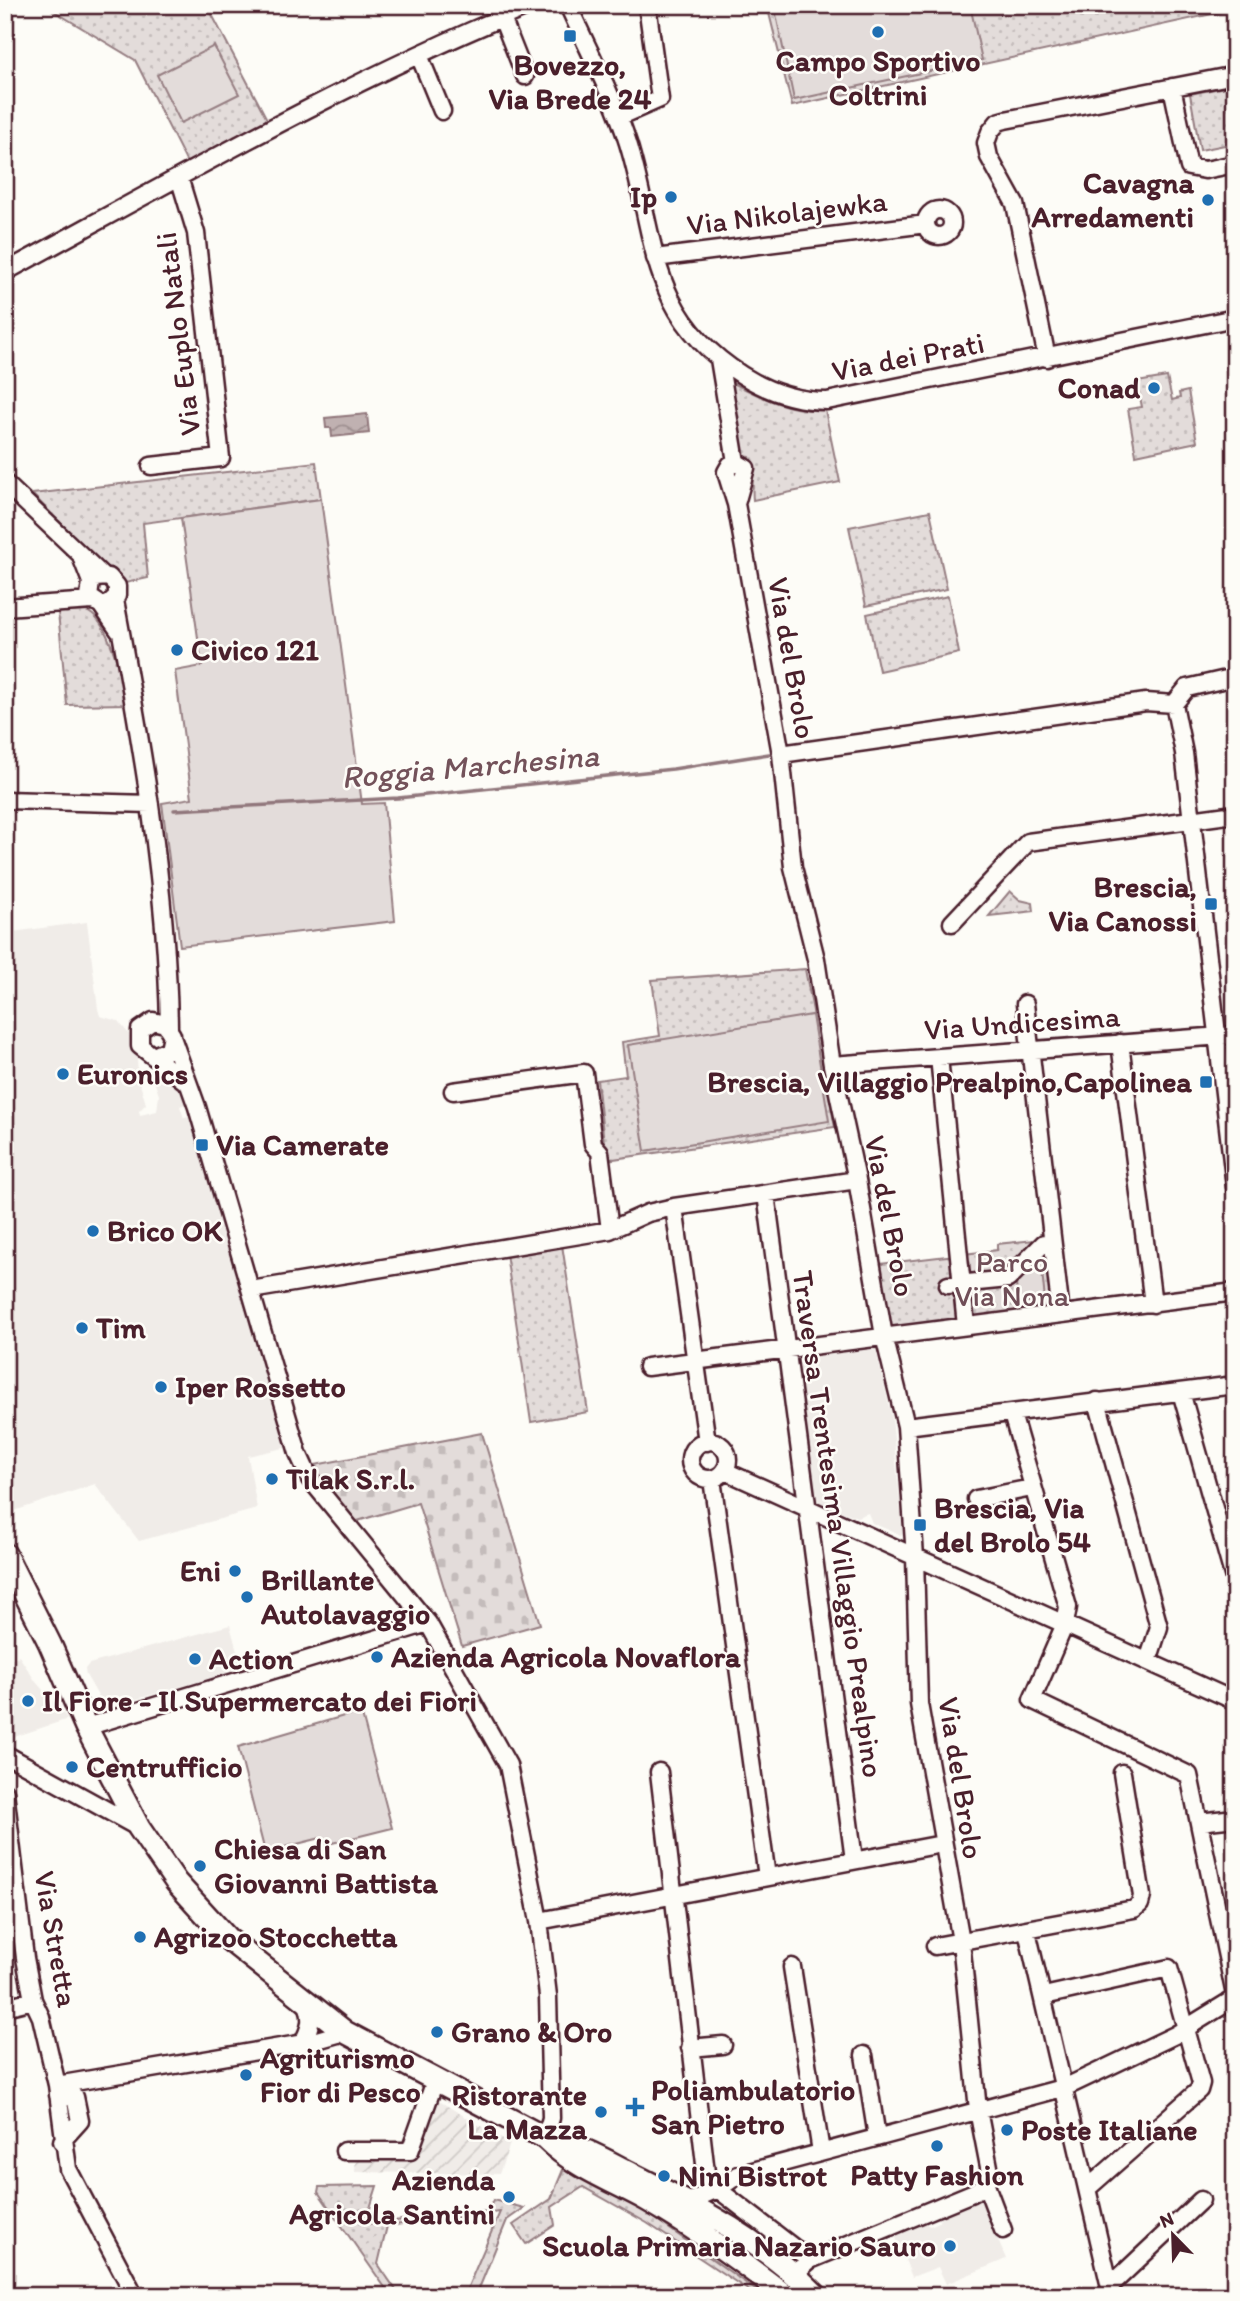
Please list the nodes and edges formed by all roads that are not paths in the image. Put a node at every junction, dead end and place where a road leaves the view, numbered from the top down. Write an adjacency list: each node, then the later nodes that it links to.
1 (532, 5): 4 (street, Via Euplo Natali)
2 (568, 5): 10 (street, Via dei Prati)
3 (647, 5): 10 (street)
4 (502, 18): 5 (street, Via Euplo Natali); 7 (street)
5 (419, 55): 9 (street); 12 (street, Via Euplo Natali)
6 (1235, 75): 8 (street)
7 (525, 76)
8 (1172, 87): 11 (street); 18 (street)
9 (442, 111)
10 (619, 117): 14 (street, Via dei Prati)
11 (1235, 164)
12 (180, 177): 15 (street, Via Euplo Natali); 19 (street, Via Euplo Natali)
13 (926, 225): 14 (street, Via Nikolajewka)
14 (655, 258): 17 (street, Via dei Prati)
15 (5, 272)
16 (1235, 318): 18 (street, Via dei Prati)
17 (719, 359): 18 (street, Via dei Prati); 25 (street, Via del Brolo)
18 (1047, 359)
19 (151, 466)
20 (5, 483): 21 (street)
21 (98, 592): 22 (street); 27 (street)
22 (5, 607)
23 (1235, 677): 24 (street)
24 (1176, 708): 25 (street); 29 (street)
25 (781, 754): 41 (street, Via del Brolo)
26 (5, 800): 27 (street)
27 (150, 804): 31 (street)
28 (1235, 814): 29 (street)
29 (1191, 819): 30 (street); 36 (street)
30 (952, 923)
31 (169, 988): 33 (street); 34 (street)
32 (1025, 1004): 38 (street)
33 (153, 1021): 34 (street); 39 (street)
34 (171, 1034): 39 (street); 42 (street)
35 (1235, 1035): 36 (street, Via Undicesima)
36 (1217, 1036): 37 (street, Via Undicesima); 45 (street)
37 (1121, 1043): 38 (street, Via Undicesima); 53 (street)
38 (1029, 1050): 40 (street, Via Undicesima); 54 (street)
39 (156, 1055): 42 (street)
40 (939, 1057): 41 (street, Via Undicesima); 50 (street)
41 (832, 1065): 44 (street, Via del Brolo)
42 (190, 1084): 51 (street)
43 (453, 1091): 48 (street)
44 (856, 1180): 46 (street); 56 (street, Via del Brolo)
45 (1235, 1187)
46 (766, 1194): 47 (street); 57 (street, Traversa Trentesima Villaggio Prealpino)
47 (674, 1207): 48 (street); 58 (street)
48 (610, 1230): 51 (street)
49 (1044, 1243): 50 (street)
50 (955, 1285): 55 (street)
51 (251, 1290): 74 (street)
52 (1235, 1292): 53 (street)
53 (1153, 1304): 54 (street)
54 (1061, 1314): 55 (street)
55 (966, 1326): 56 (street)
56 (884, 1336): 57 (street); 64 (street, Via del Brolo)
57 (786, 1348): 58 (street); 69 (street, Traversa Trentesima Villaggio Prealpino)
58 (694, 1361): 59 (street); 65 (street)
59 (647, 1367)
60 (1235, 1384): 61 (street)
61 (1181, 1392): 62 (street); 73 (street)
62 (1097, 1401): 63 (street); 76 (street)
63 (1012, 1414): 64 (street); 67 (street)
64 (906, 1426): 71 (street, Via del Brolo)
65 (707, 1442): 66 (street); 66 (street)
66 (718, 1475): 69 (street); 88 (street)
67 (1032, 1488): 68 (street); 75 (street)
68 (976, 1499)
69 (808, 1509): 71 (street); 87 (street, Traversa Trentesima Villaggio Prealpino)
70 (5, 1553): 78 (main road)
71 (915, 1557): 75 (street); 86 (street, Via del Brolo)
72 (5, 1581): 78 (main road)
73 (1235, 1582)
74 (428, 1622): 78 (street); 90 (street)
75 (1065, 1624): 76 (street); 84 (street)
76 (1148, 1661): 77 (street)
77 (1235, 1700)
78 (82, 1719): 85 (main road)
79 (6, 1758): 85 (street)
80 (659, 1772): 89 (street)
81 (1122, 1773): 91 (street)
82 (5, 1792): 97 (street, Via Stretta)
83 (1235, 1818): 84 (street)
84 (1199, 1822): 96 (street)
85 (139, 1828): 98 (main road)
86 (942, 1844): 87 (street); 92 (street, Via del Brolo)
87 (854, 1860): 88 (street)
88 (766, 1877): 89 (street)
89 (674, 1896): 90 (street); 106 (street)
90 (539, 1921): 113 (street)
91 (1027, 1931): 92 (street); 95 (street)
92 (961, 1941): 93 (street); 111 (street, Via del Brolo)
93 (935, 1945)
94 (792, 1967): 115 (street)
95 (1044, 1996): 102 (street); 109 (street)
96 (1235, 1997): 101 (street)
97 (33, 2000): 100 (street); 110 (street, Via Stretta)
98 (306, 2001): 103 (main road); 104 (street)
99 (1235, 2005): 101 (street)
100 (5, 2007)
101 (1214, 2011): 102 (street)
102 (1185, 2028): 109 (street); 118 (street)
103 (345, 2032): 104 (street); 108 (main road)
104 (302, 2044): 110 (street)
105 (723, 2045): 106 (street)
106 (690, 2049): 117 (street)
107 (864, 2055): 112 (street)
108 (435, 2081): 113 (main road); 114 (street)
109 (1066, 2087): 111 (street); 118 (street)
110 (58, 2090): 127 (street, Via Stretta)
111 (978, 2110): 112 (street); 116 (street, Via del Brolo)
112 (877, 2137): 115 (street)
113 (545, 2138): 120 (main road); 124 (main road)
114 (344, 2151)
115 (821, 2152): 117 (street)
116 (986, 2185): 122 (street, Via del Brolo); 125 (street)
117 (720, 2188): 120 (street); 121 (street)
118 (1088, 2188): 126 (street)
119 (1201, 2200): 126 (street)
120 (688, 2202): 123 (main road)
121 (732, 2202): 123 (street); 125 (street)
122 (1003, 2230)
123 (737, 2231): 124 (street); 125 (main road)
124 (743, 2263): 128 (main road)
125 (803, 2266): 129 (main road)
126 (1111, 2291)
127 (135, 2296)
128 (786, 2296)
129 (817, 2296)

